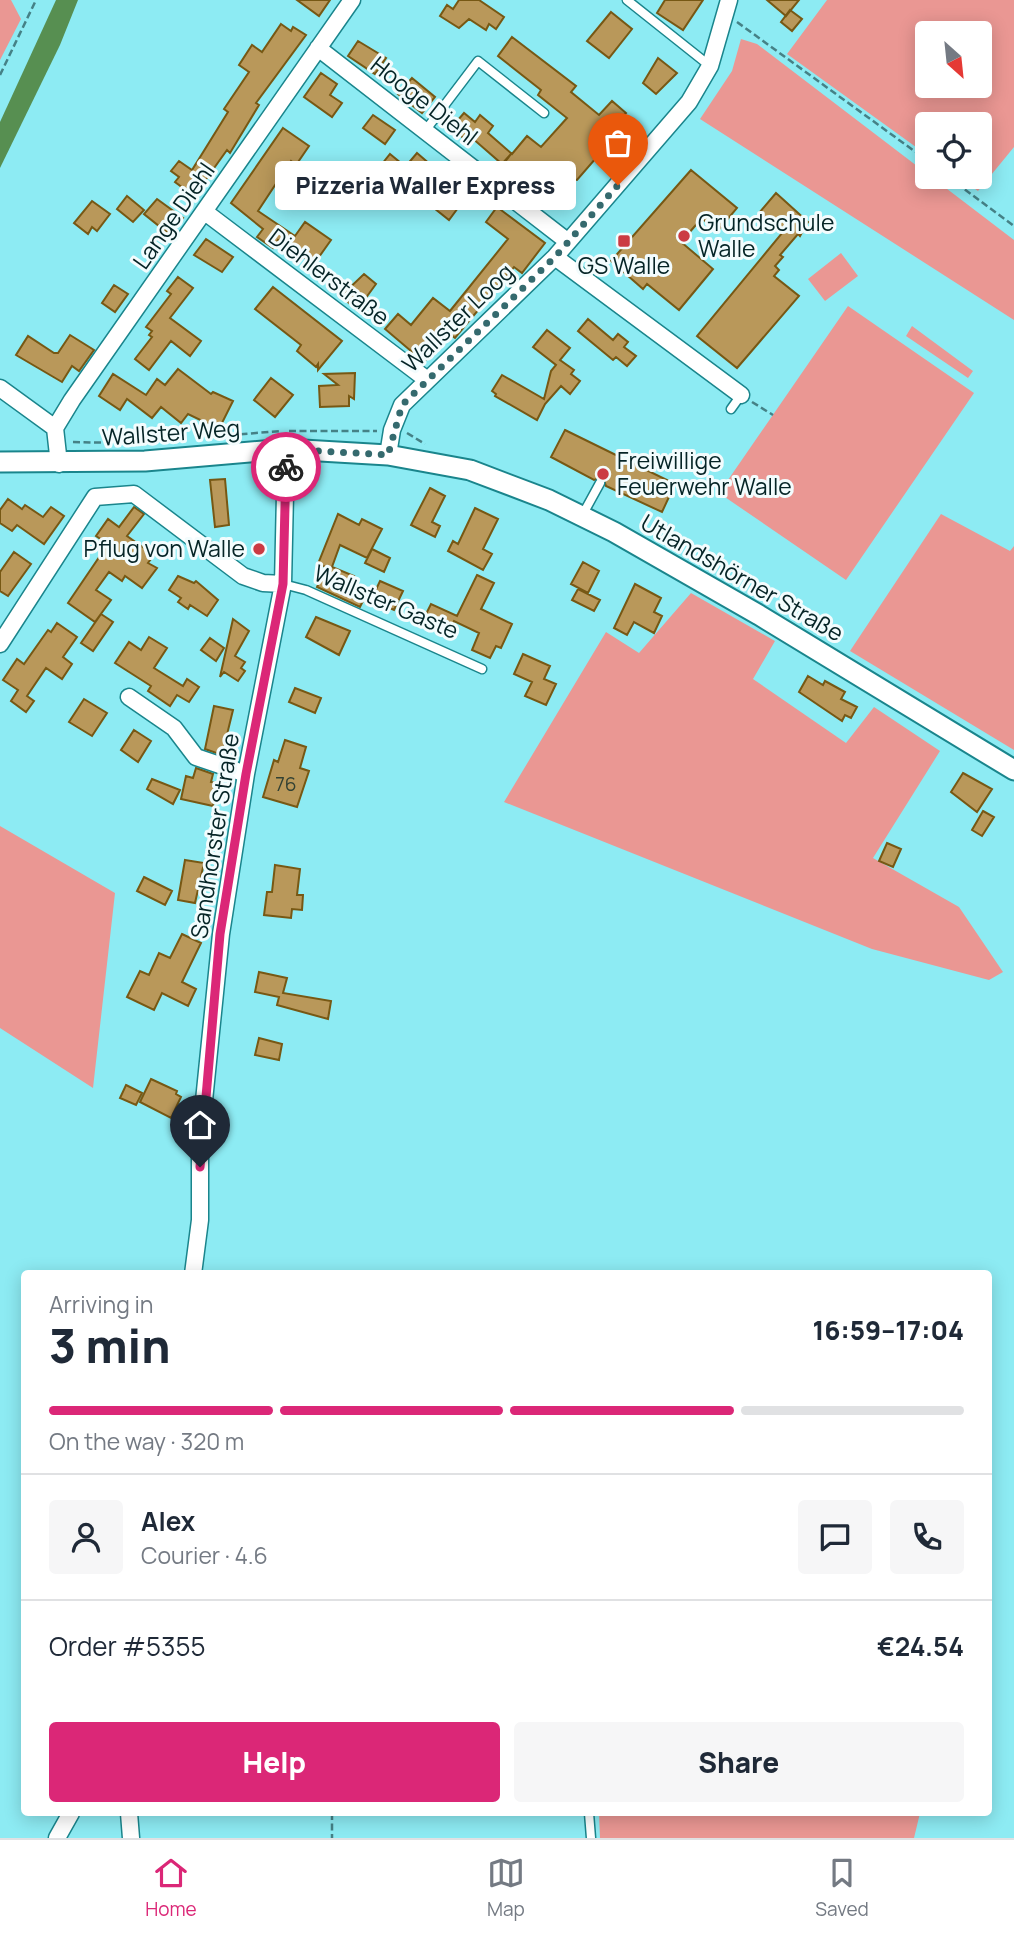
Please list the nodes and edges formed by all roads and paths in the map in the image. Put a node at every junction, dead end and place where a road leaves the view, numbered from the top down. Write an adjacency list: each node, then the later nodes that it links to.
1 (36, 0): 7 (path)
2 (352, 0): 5 (street, Lange Diehl)
3 (627, 0): 6 (lane)
4 (727, 5): 6 (street, Wallster Loog); 10 (path)
5 (318, 48): 9 (street, Hooge Diehl); 12 (street, Lange Diehl)
6 (710, 66): 14 (street, Wallster Loog)
7 (0, 75)
8 (544, 113): 9 (lane)
9 (425, 131): 14 (street, Hooge Diehl)
10 (915, 151)
11 (964, 189): 13 (path)
12 (205, 212): 16 (street, Diehlerstraße); 22 (street, Lange Diehl)
13 (1014, 226)
14 (567, 241): 15 (street, Wallster Loog)
15 (555, 257): 16 (street, Wallster Loog); 18 (street)
16 (426, 379): 21 (street, Wallster Loog)
17 (0, 388): 22 (street)
18 (741, 395): 19 (lane); 20 (path)
19 (731, 409)
20 (773, 415)
21 (392, 430): 23 (path); 26 (street, Wallster Loog)
22 (56, 435): 24 (path); 28 (street)
23 (228, 436)
24 (130, 444)
25 (286, 449): 26 (street, Wallster Weg); 28 (street, Wallster Weg); 31 (street, Sandhorster Straße)
26 (388, 455): 30 (street, Utlandshörner Straße)
27 (0, 463): 28 (street, Wallster Weg)
28 (59, 464)
29 (600, 483): 30 (lane)
30 (582, 516): 35 (street, Utlandshörner Straße)
31 (283, 584): 32 (street, Wallster Gaste); 33 (lane, Wallster Gaste); 36 (street, Sandhorster Straße)
32 (0, 645)
33 (482, 669)
34 (129, 696): 36 (street)
35 (1014, 770)
36 (246, 774): 37 (street, Sandhorster Straße)
37 (194, 1270)
38 (69, 1816): 42 (street)
39 (129, 1816): 43 (street)
40 (332, 1816): 44 (path)
41 (589, 1816): 45 (lane)
42 (57, 1838)
43 (131, 1838)
44 (332, 1838)
45 (591, 1838)

